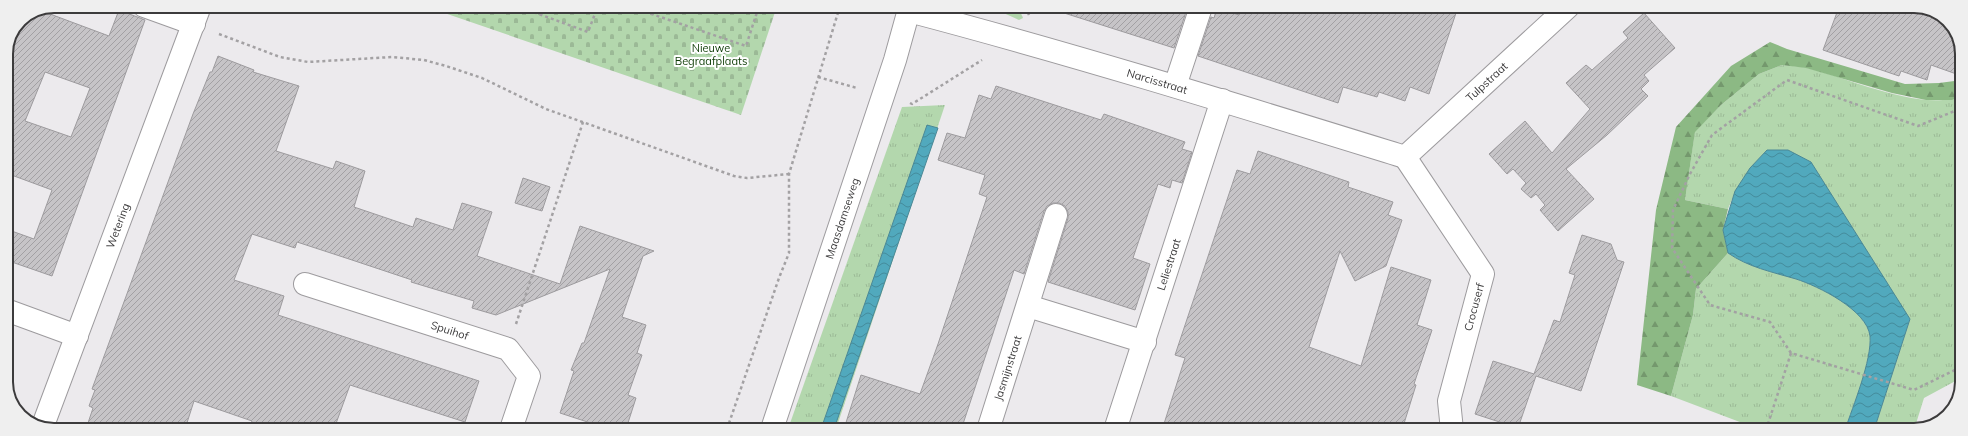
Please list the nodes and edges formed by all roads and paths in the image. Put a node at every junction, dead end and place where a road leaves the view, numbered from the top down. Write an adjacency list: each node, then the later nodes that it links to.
1 (185, 13): 11 (street)
2 (536, 13): 3 (path)
3 (595, 13)
4 (649, 13): 5 (path)
5 (758, 13)
6 (838, 13): 13 (path)
7 (908, 13): 15 (street, Maasdamseweg)
8 (923, 13): 14 (street, Narcisstraat)
9 (1199, 13): 14 (street)
10 (1562, 13): 19 (street, Tulpstraat)
11 (197, 15): 18 (path); 25 (street, Wetering)
12 (985, 59): 15 (path)
13 (818, 77): 15 (path); 20 (path)
14 (1175, 86): 16 (street, Narcisstraat)
15 (883, 94): 33 (street, Maasdamseweg)
16 (1222, 100): 19 (street, Narcisstraat); 26 (street, Leliestraat)
17 (1955, 111): 28 (path)
18 (583, 122): 20 (path); 27 (path)
19 (1405, 158): 36 (street, Crocuserf)
20 (789, 174): 32 (path)
21 (1056, 215): 23 (street, Jasmijnstraat)
22 (305, 284): 27 (street, Spuihof)
23 (1028, 306): 26 (street); 34 (street, Jasmijnstraat)
24 (13, 313): 25 (street)
25 (77, 336): 30 (street, Wetering)
26 (1144, 342): 35 (street, Leliestraat)
27 (508, 349): 31 (street)
28 (1791, 353): 29 (path); 37 (path)
29 (1955, 370)
30 (44, 422)
31 (513, 423)
32 (730, 423)
33 (774, 423)
34 (990, 423)
35 (1117, 423)
36 (1451, 423)
37 (1768, 423)

